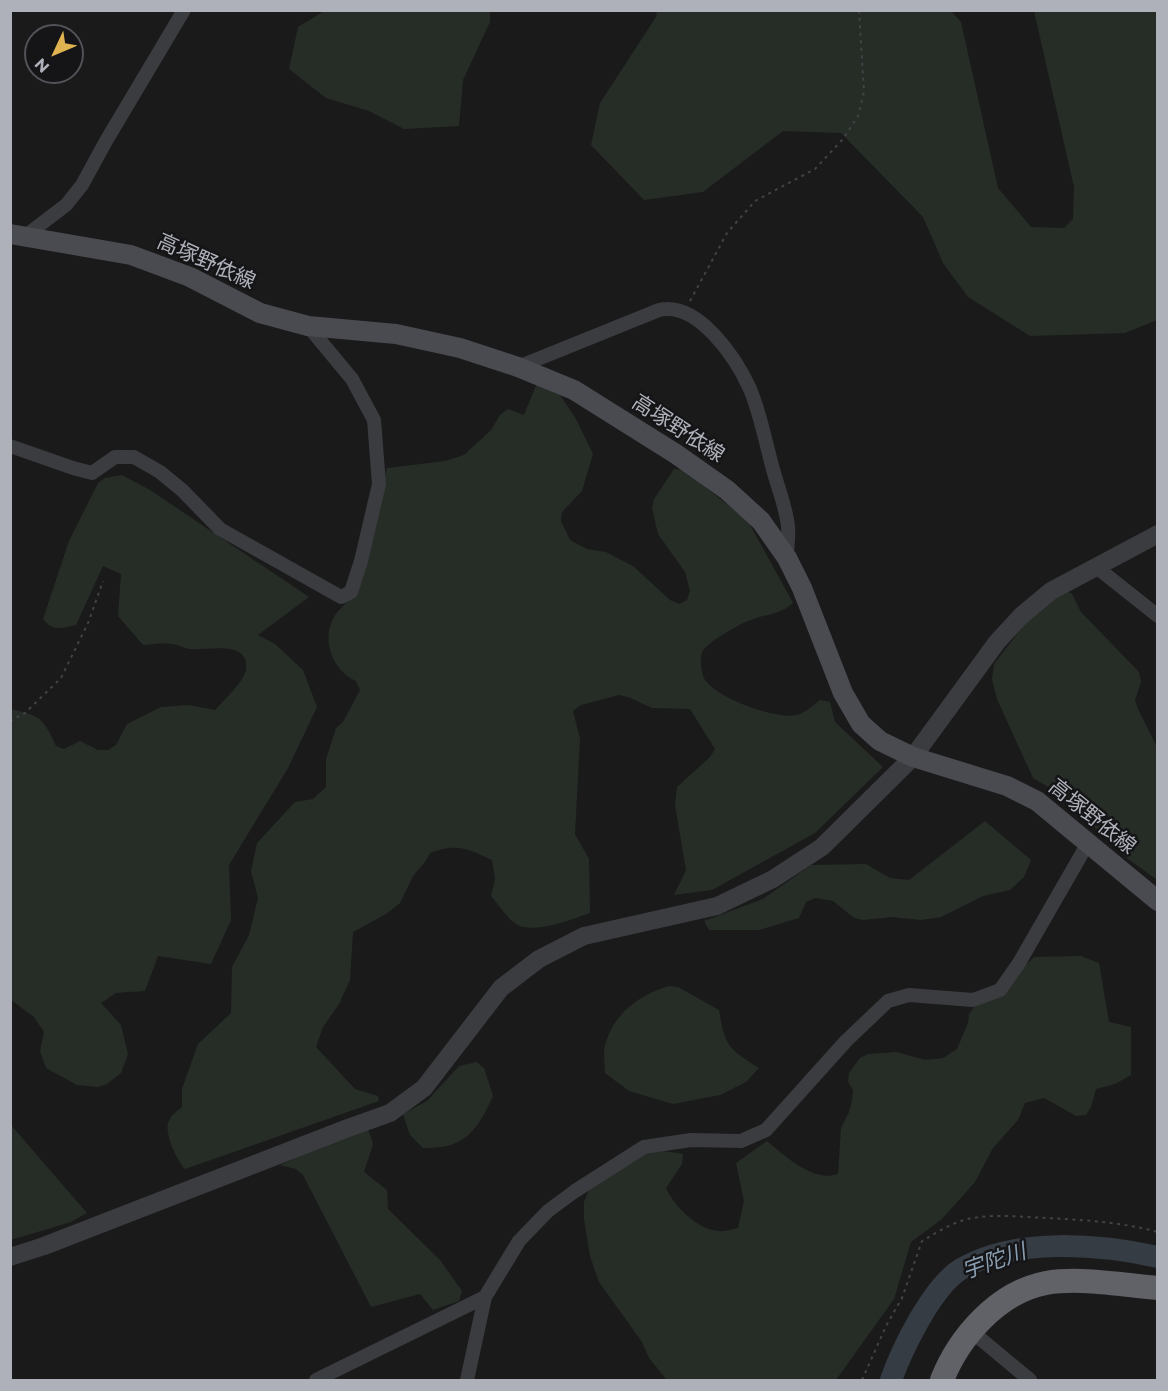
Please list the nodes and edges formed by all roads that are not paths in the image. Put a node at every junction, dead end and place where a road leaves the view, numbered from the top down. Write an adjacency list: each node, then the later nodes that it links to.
1 (184, 10): 2 (street)
2 (17, 236): 3 (main road, 高塚野依線)
3 (308, 326): 4 (main road, 高塚野依線); 5 (street)
4 (518, 367): 7 (main road, 高塚野依線); 7 (street)
5 (10, 446)
6 (1158, 534): 8 (street)
7 (787, 558): 10 (main road, 高塚野依線)
8 (1095, 566): 9 (street); 10 (street)
9 (1158, 616)
10 (913, 757): 11 (main road, 高塚野依線); 13 (street)
11 (1088, 843): 12 (main road, 高塚野依線); 15 (street)
12 (1158, 901)
13 (10, 1257)
14 (1158, 1288): 16 (highway)
15 (485, 1297): 17 (street); 18 (street)
16 (971, 1331): 19 (highway); 20 (street)
17 (325, 1379)
18 (467, 1380)
19 (942, 1380)
20 (1030, 1380)

